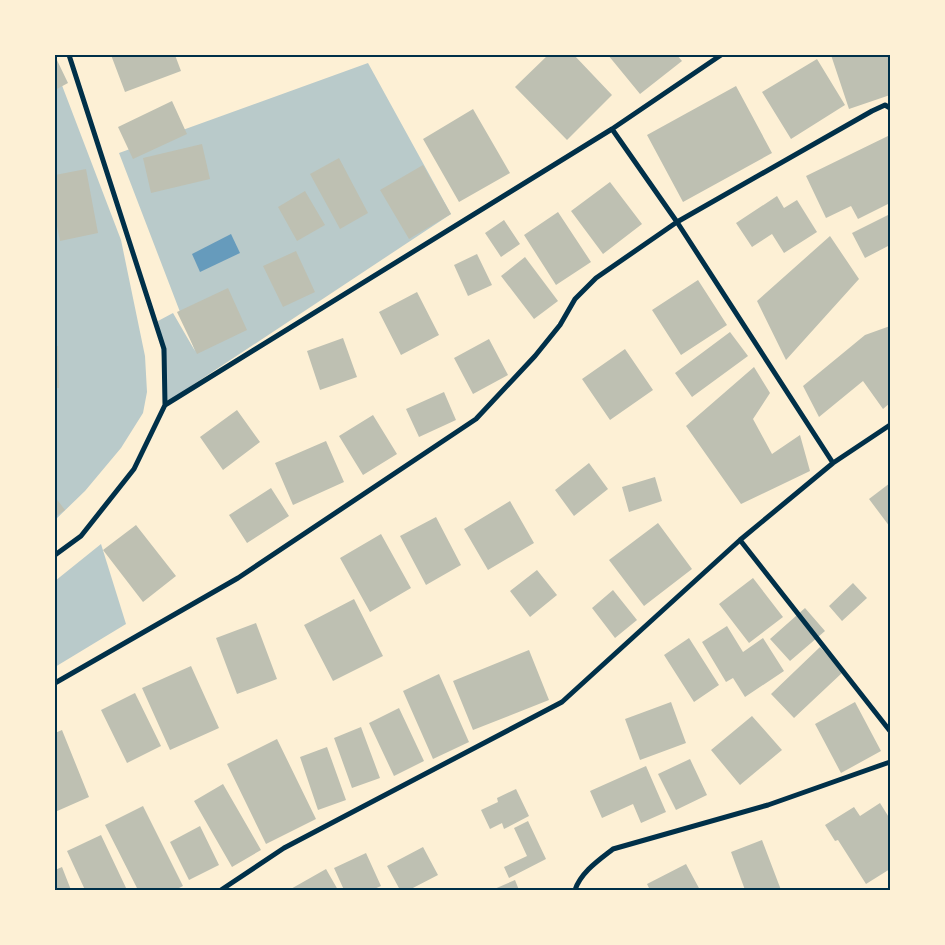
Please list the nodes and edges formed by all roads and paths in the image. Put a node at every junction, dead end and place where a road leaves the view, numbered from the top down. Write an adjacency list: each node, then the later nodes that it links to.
1 (69, 55): 6 (street)
2 (721, 55): 4 (street)
3 (890, 108): 5 (street)
4 (612, 129): 5 (street); 6 (street)
5 (677, 222): 8 (street); 11 (street)
6 (166, 405): 10 (street)
7 (890, 425): 8 (street)
8 (833, 463): 9 (street)
9 (740, 540): 12 (street); 14 (street)
10 (55, 555)
11 (55, 683)
12 (890, 731)
13 (890, 762): 15 (street)
14 (221, 890)
15 (575, 890)

